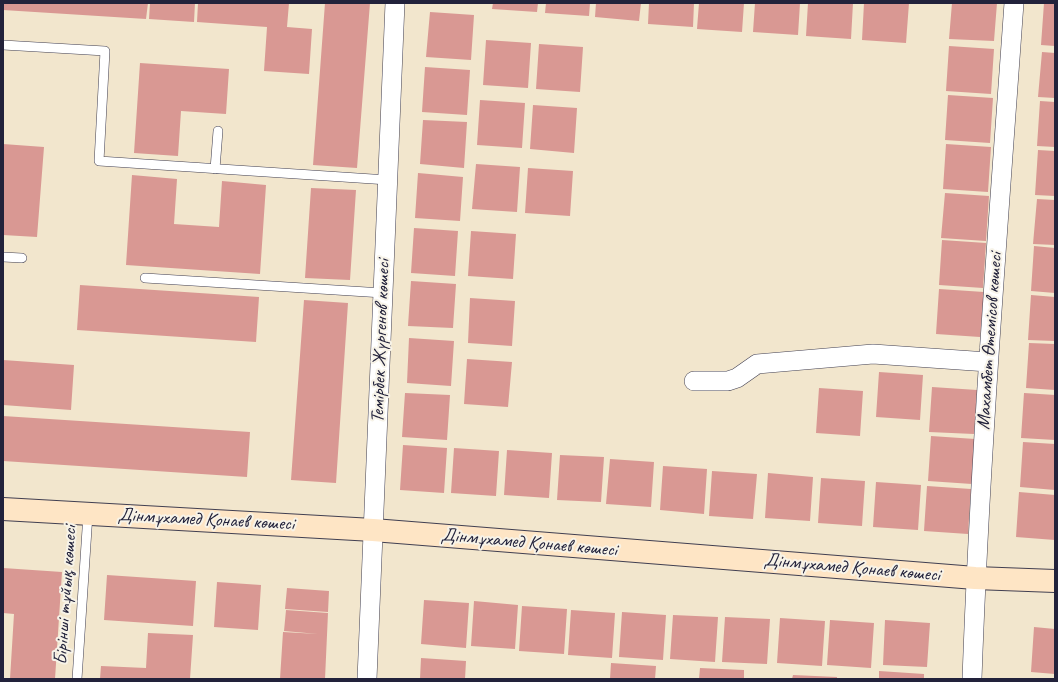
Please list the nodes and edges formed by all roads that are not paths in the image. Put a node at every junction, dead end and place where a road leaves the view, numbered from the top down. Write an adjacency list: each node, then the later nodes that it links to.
1 (395, 3): 6 (street, Темірбек Жүргенов көшесі)
2 (1014, 3): 11 (street, Махамбет Өтемісов көшесі)
3 (3, 45): 5 (lane)
4 (218, 131): 5 (lane)
5 (215, 169): 6 (lane)
6 (388, 180): 10 (street, Темірбек Жүргенов көшесі)
7 (3, 257): 8 (lane)
8 (22, 258)
9 (145, 278): 10 (lane)
10 (383, 293): 15 (street, Темірбек Жүргенов көшесі)
11 (988, 362): 12 (street); 16 (street, Махамбет Өтемісов көшесі)
12 (694, 381)
13 (3, 509): 14 (street, Дінмұхамед Қонаев көшесі)
14 (88, 514): 15 (street, Дінмұхамед Қонаев көшесі); 18 (lane, Бірінші тұйық көшесі)
15 (373, 530): 16 (street, Дінмұхамед Қонаев көшесі); 19 (street, Темірбек Жүргенов көшесі)
16 (975, 578): 17 (street, Дінмұхамед Қонаев көшесі); 20 (street, Махамбет Өтемісов көшесі)
17 (1055, 581)
18 (77, 679)
19 (367, 679)
20 (972, 679)

